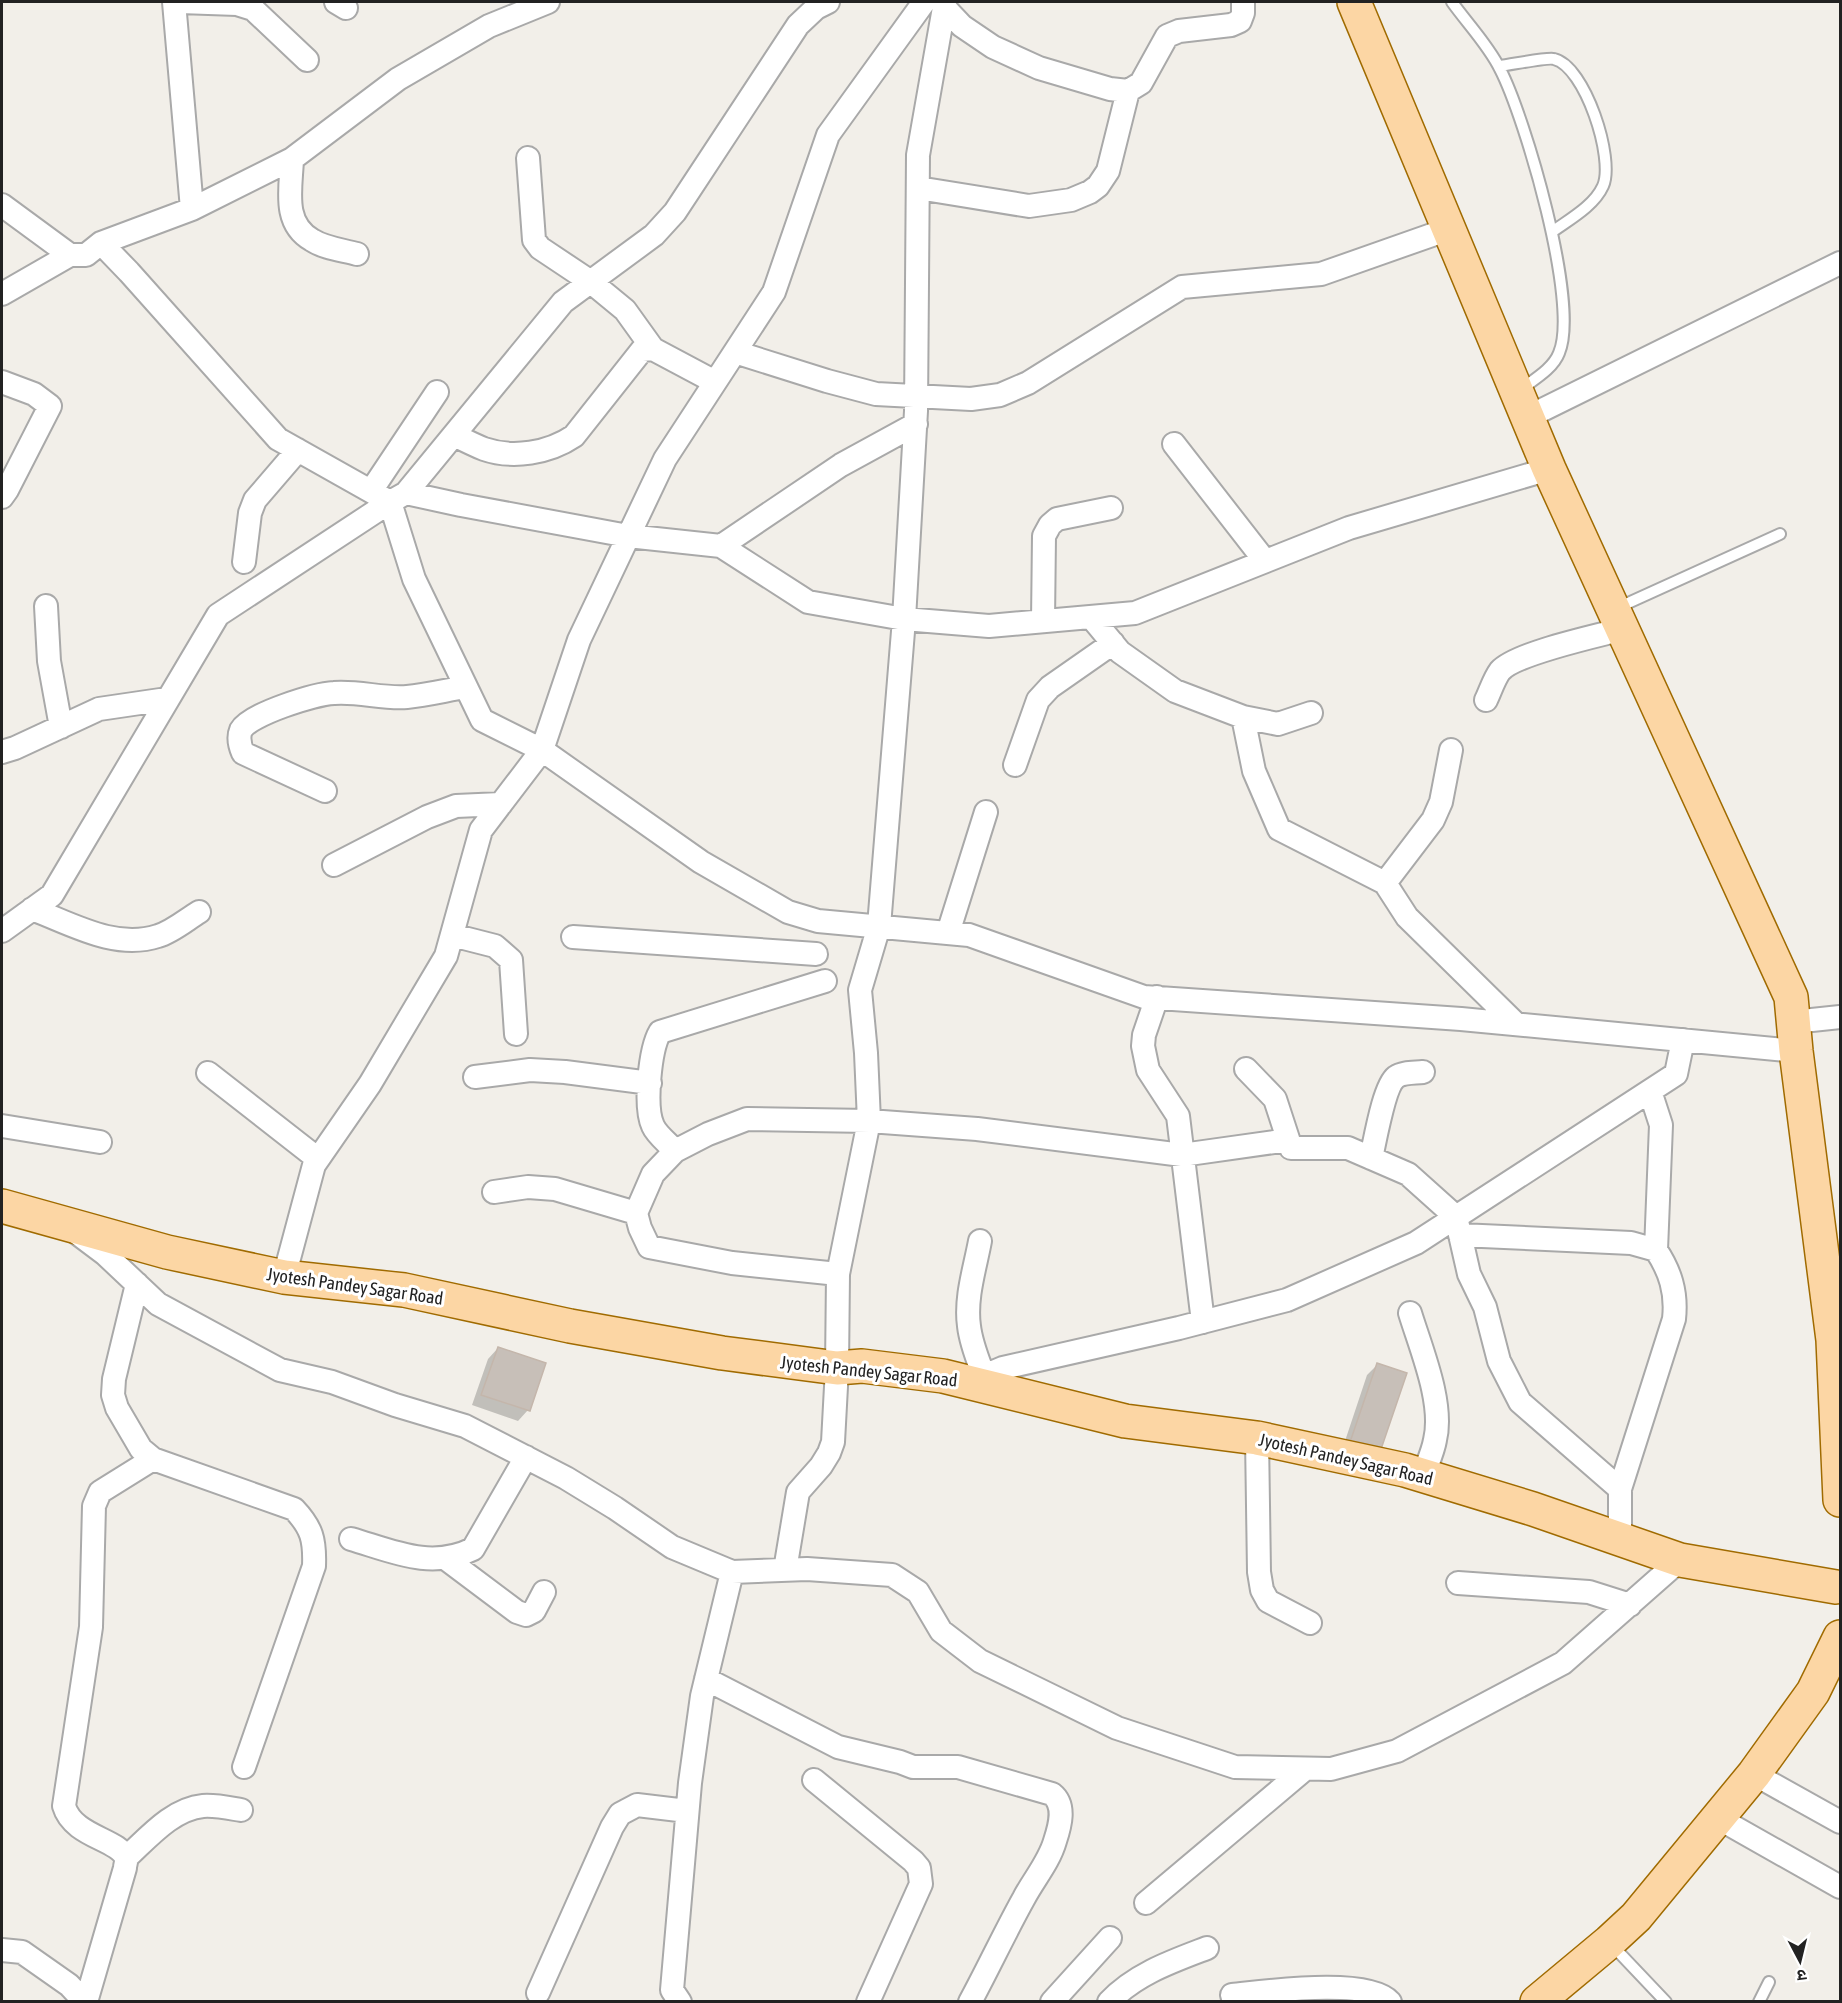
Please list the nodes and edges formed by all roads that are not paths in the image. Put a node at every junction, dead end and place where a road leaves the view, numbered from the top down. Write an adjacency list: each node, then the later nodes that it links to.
1 (174, 2): 17 (street)
2 (180, 2): 8 (street)
3 (548, 2): 14 (street)
4 (828, 2): 24 (street)
5 (1243, 2): 12 (street)
6 (1354, 2): 18 (main road)
7 (1452, 2): 11 (lane)
8 (238, 3): 10 (street)
9 (938, 3): 12 (street); 15 (street); 27 (street)
10 (307, 60)
11 (1499, 66): 19 (lane); 19 (lane)
12 (1128, 91): 15 (street)
13 (528, 158): 24 (street)
14 (292, 159): 17 (street); 21 (street)
15 (918, 188): 31 (street)
16 (2, 205): 22 (street)
17 (192, 209): 20 (street)
18 (1449, 229): 31 (street); 32 (main road)
19 (1552, 232): 32 (lane)
20 (101, 243): 22 (street); 36 (street)
21 (357, 254)
22 (70, 255): 25 (street)
23 (1840, 263): 32 (street)
24 (591, 282): 26 (street); 34 (street)
25 (2, 294)
26 (653, 349): 29 (street); 34 (street)
27 (735, 352): 29 (street); 31 (street)
28 (2, 382): 39 (street)
29 (715, 382): 42 (street)
30 (437, 392): 38 (street)
31 (916, 397): 33 (street)
32 (1523, 404): 37 (main road)
33 (915, 424): 43 (street); 48 (street)
34 (454, 435): 38 (street)
35 (1174, 444): 44 (street)
36 (298, 450): 38 (street); 45 (street)
37 (1549, 469): 44 (street); 49 (main road)
38 (389, 495): 42 (street); 52 (street); 53 (street)
39 (2, 497)
40 (1111, 508): 50 (street)
41 (1780, 534): 49 (lane)
42 (628, 536): 43 (street); 58 (street)
43 (721, 546): 48 (street)
44 (1265, 561): 47 (street)
45 (244, 562)
46 (46, 606): 57 (street)
47 (1091, 617): 50 (street); 51 (street)
48 (904, 619): 50 (street); 70 (street)
49 (1618, 619): 54 (street); 82 (main road)
50 (1043, 621)
51 (1113, 643): 56 (street); 61 (street)
52 (466, 687): 58 (street); 62 (street)
53 (167, 699): 57 (street); 67 (street)
54 (1486, 700)
55 (1311, 713): 56 (street)
56 (1243, 717): 66 (street)
57 (61, 727): 60 (street)
58 (542, 750): 63 (street); 69 (street)
59 (1451, 750): 66 (street)
60 (2, 752)
61 (1015, 765)
62 (325, 791)
63 (501, 804): 65 (street); 73 (street)
64 (986, 812): 72 (street)
65 (334, 865)
66 (1385, 883): 80 (street)
67 (32, 909): 68 (street); 71 (street)
68 (199, 912)
69 (818, 921): 70 (street); 75 (street)
70 (879, 926): 72 (street); 77 (street)
71 (2, 931)
72 (948, 933): 78 (street)
73 (452, 935): 81 (street); 97 (street)
74 (573, 937): 75 (street)
75 (816, 954): 76 (street)
76 (825, 981): 77 (street); 88 (street)
77 (860, 990): 90 (street)
78 (1157, 998): 80 (street); 95 (street)
79 (1840, 1017): 82 (street)
80 (1516, 1024): 83 (street)
81 (516, 1034)
82 (1795, 1036): 83 (street); 117 (main road)
83 (1683, 1040): 89 (street)
84 (1246, 1069): 92 (street)
85 (1423, 1072): 96 (street)
86 (208, 1073): 97 (street)
87 (475, 1077): 88 (street)
88 (650, 1083): 94 (street)
89 (1650, 1091): 102 (street); 104 (street)
90 (869, 1120): 94 (street); 95 (street); 105 (street)
91 (2, 1126): 93 (street)
92 (1288, 1140): 95 (street); 96 (street)
93 (100, 1142)
94 (675, 1151): 100 (street)
95 (1182, 1155): 109 (street)
96 (1371, 1158): 102 (street)
97 (318, 1159): 106 (street)
98 (494, 1192): 100 (street)
99 (2, 1206): 101 (main road, Jyotesh Pandey Sagar Road)
100 (636, 1213): 105 (street)
101 (63, 1224): 106 (main road, Jyotesh Pandey Sagar Road); 107 (street)
102 (1458, 1226): 104 (street); 109 (street); 116 (street)
103 (980, 1241): 111 (street)
104 (1656, 1250): 116 (street)
105 (838, 1274): 110 (street)
106 (284, 1277): 110 (main road, Jyotesh Pandey Sagar Road)
107 (137, 1284): 113 (street); 114 (street)
108 (1410, 1313): 115 (street)
109 (1203, 1322): 111 (street)
110 (837, 1368): 111 (main road, Jyotesh Pandey Sagar Road); 122 (street)
111 (977, 1379): 112 (main road, Jyotesh Pandey Sagar Road)
112 (1257, 1438): 115 (main road, Jyotesh Pandey Sagar Road); 128 (street)
113 (526, 1457): 120 (street); 123 (street)
114 (153, 1459): 131 (street); 139 (street)
115 (1423, 1476): 119 (main road, Jyotesh Pandey Sagar Road)
116 (1620, 1489): 119 (street)
117 (1840, 1500)
118 (351, 1539): 120 (street)
119 (1620, 1539): 121 (main road, Jyotesh Pandey Sagar Road)
120 (445, 1558): 125 (street)
121 (1680, 1560): 126 (main road, Jyotesh Pandey Sagar Road); 127 (street)
122 (785, 1570): 123 (street); 132 (street)
123 (732, 1572): 130 (street)
124 (1458, 1583): 127 (street)
125 (544, 1592)
126 (1839, 1593)
127 (1630, 1605): 132 (street)
128 (1310, 1623)
129 (1838, 1650): 133 (main road)
130 (706, 1679): 136 (street); 152 (street)
131 (244, 1767)
132 (1305, 1769): 141 (street)
133 (1754, 1774): 137 (main road); 138 (street)
134 (813, 1780): 151 (street)
135 (241, 1810): 139 (street)
136 (687, 1810): 147 (street); 149 (street)
137 (1718, 1818): 140 (street); 143 (main road)
138 (1840, 1822)
139 (126, 1858): 150 (street)
140 (1840, 1887)
141 (1146, 1903)
142 (1110, 1938): 153 (street)
143 (1609, 1942): 156 (main road); 157 (lane)
144 (1207, 1948): 154 (street)
145 (2, 1950): 150 (street)
146 (1769, 1982): 158 (lane)
147 (538, 1993)
148 (1232, 1995): 155 (street)
149 (673, 1998)
150 (85, 2001)
151 (868, 2001)
152 (970, 2001)
153 (1052, 2001)
154 (1109, 2001)
155 (1390, 2001)
156 (1537, 2001)
157 (1666, 2001)
158 (1760, 2001)

